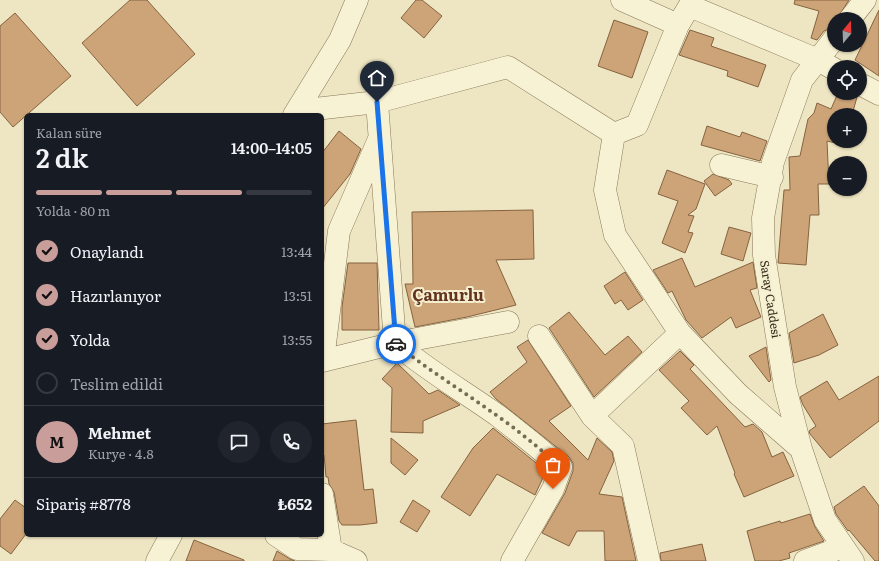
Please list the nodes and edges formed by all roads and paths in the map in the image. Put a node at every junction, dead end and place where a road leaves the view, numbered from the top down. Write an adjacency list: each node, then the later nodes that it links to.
1 (357, 0): 12 (street)
2 (622, 0): 6 (street)
3 (865, 0): 5 (street)
4 (691, 3): 6 (street); 8 (street)
5 (856, 12)
6 (678, 25): 13 (street)
7 (830, 52): 8 (street, Saray Caddesi)
8 (826, 65): 16 (street, Saray Caddesi)
9 (867, 88): 10 (street)
10 (879, 94)
11 (377, 102): 12 (street); 13 (street); 14 (street)
12 (296, 113)
13 (614, 134): 18 (street)
14 (380, 138): 20 (street); 21 (street)
15 (721, 165): 16 (street)
16 (772, 177): 24 (street, Saray Caddesi)
17 (508, 322): 20 (street)
18 (680, 333): 23 (street); 24 (street)
19 (539, 336): 23 (street)
20 (395, 343): 22 (street); 32 (street)
21 (324, 352)
22 (324, 360)
23 (592, 416): 33 (street)
24 (801, 449): 28 (street, Saray Caddesi)
25 (324, 512): 29 (street)
26 (170, 537): 30 (street)
27 (279, 537): 29 (street)
28 (848, 554): 34 (street)
29 (329, 556): 31 (street)
30 (157, 561)
31 (356, 561)
32 (512, 561)
33 (649, 561)
34 (805, 561)

